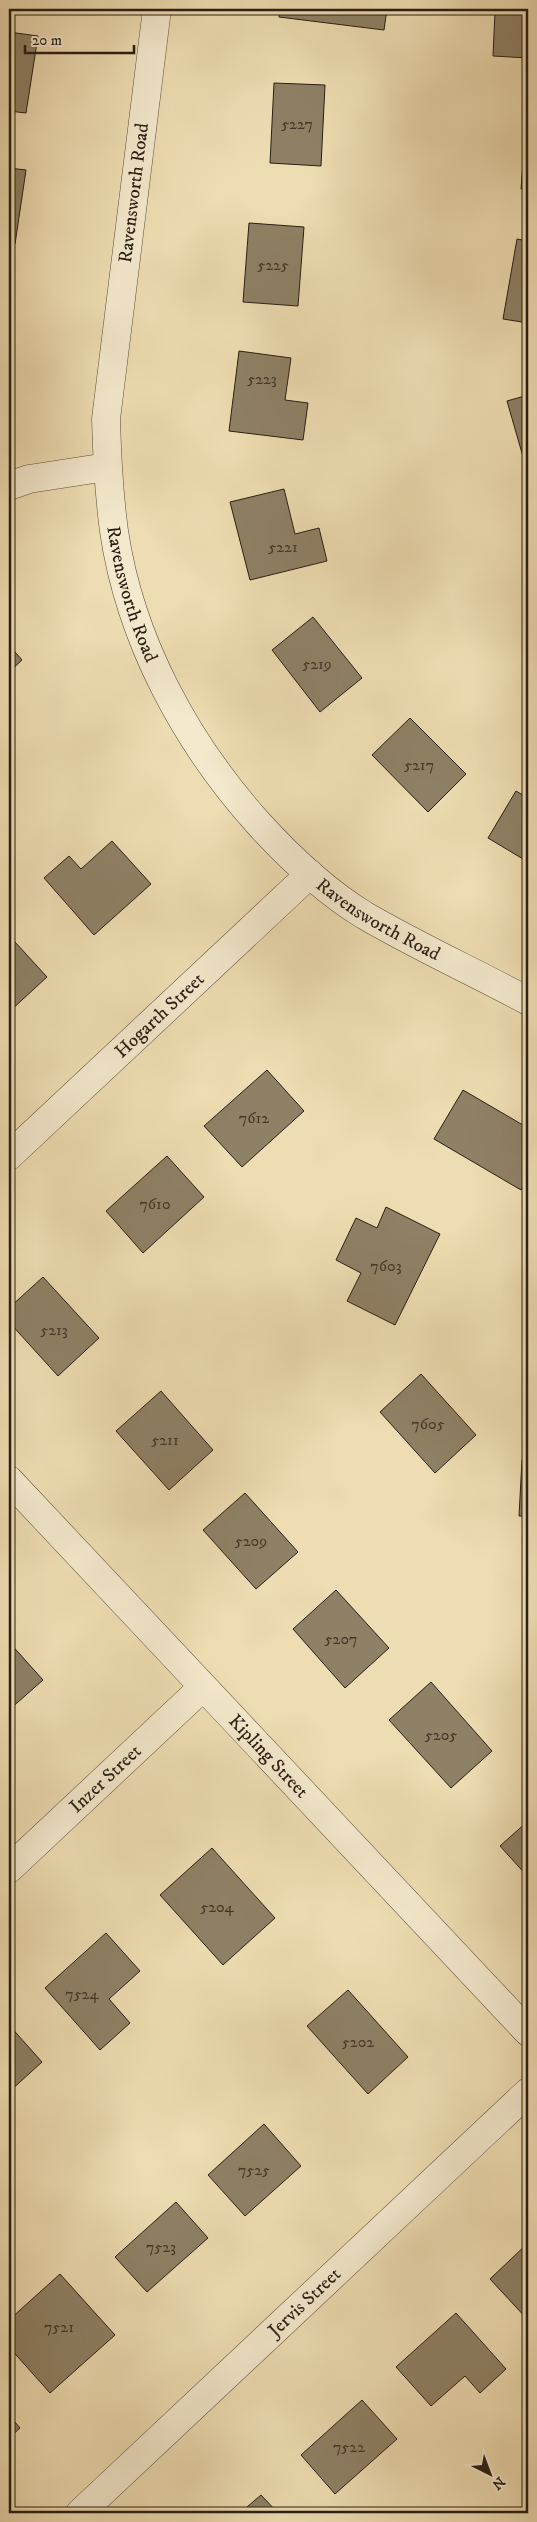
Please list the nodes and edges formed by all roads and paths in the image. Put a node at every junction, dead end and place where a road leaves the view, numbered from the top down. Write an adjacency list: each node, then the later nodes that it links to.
1 (157, 9): 2 (street, Ravensworth Road)
2 (107, 466): 3 (street); 4 (street, Ravensworth Road)
3 (9, 486)
4 (310, 874): 5 (street, Ravensworth Road); 6 (street, Hogarth Street)
5 (528, 1001)
6 (9, 1156)
7 (9, 1480): 8 (street, Kipling Street)
8 (203, 1687): 9 (street, Inzer Street); 10 (street, Kipling Street)
9 (9, 1869)
10 (528, 2032)
11 (528, 2092): 12 (street, Jervis Street)
12 (80, 2513)

